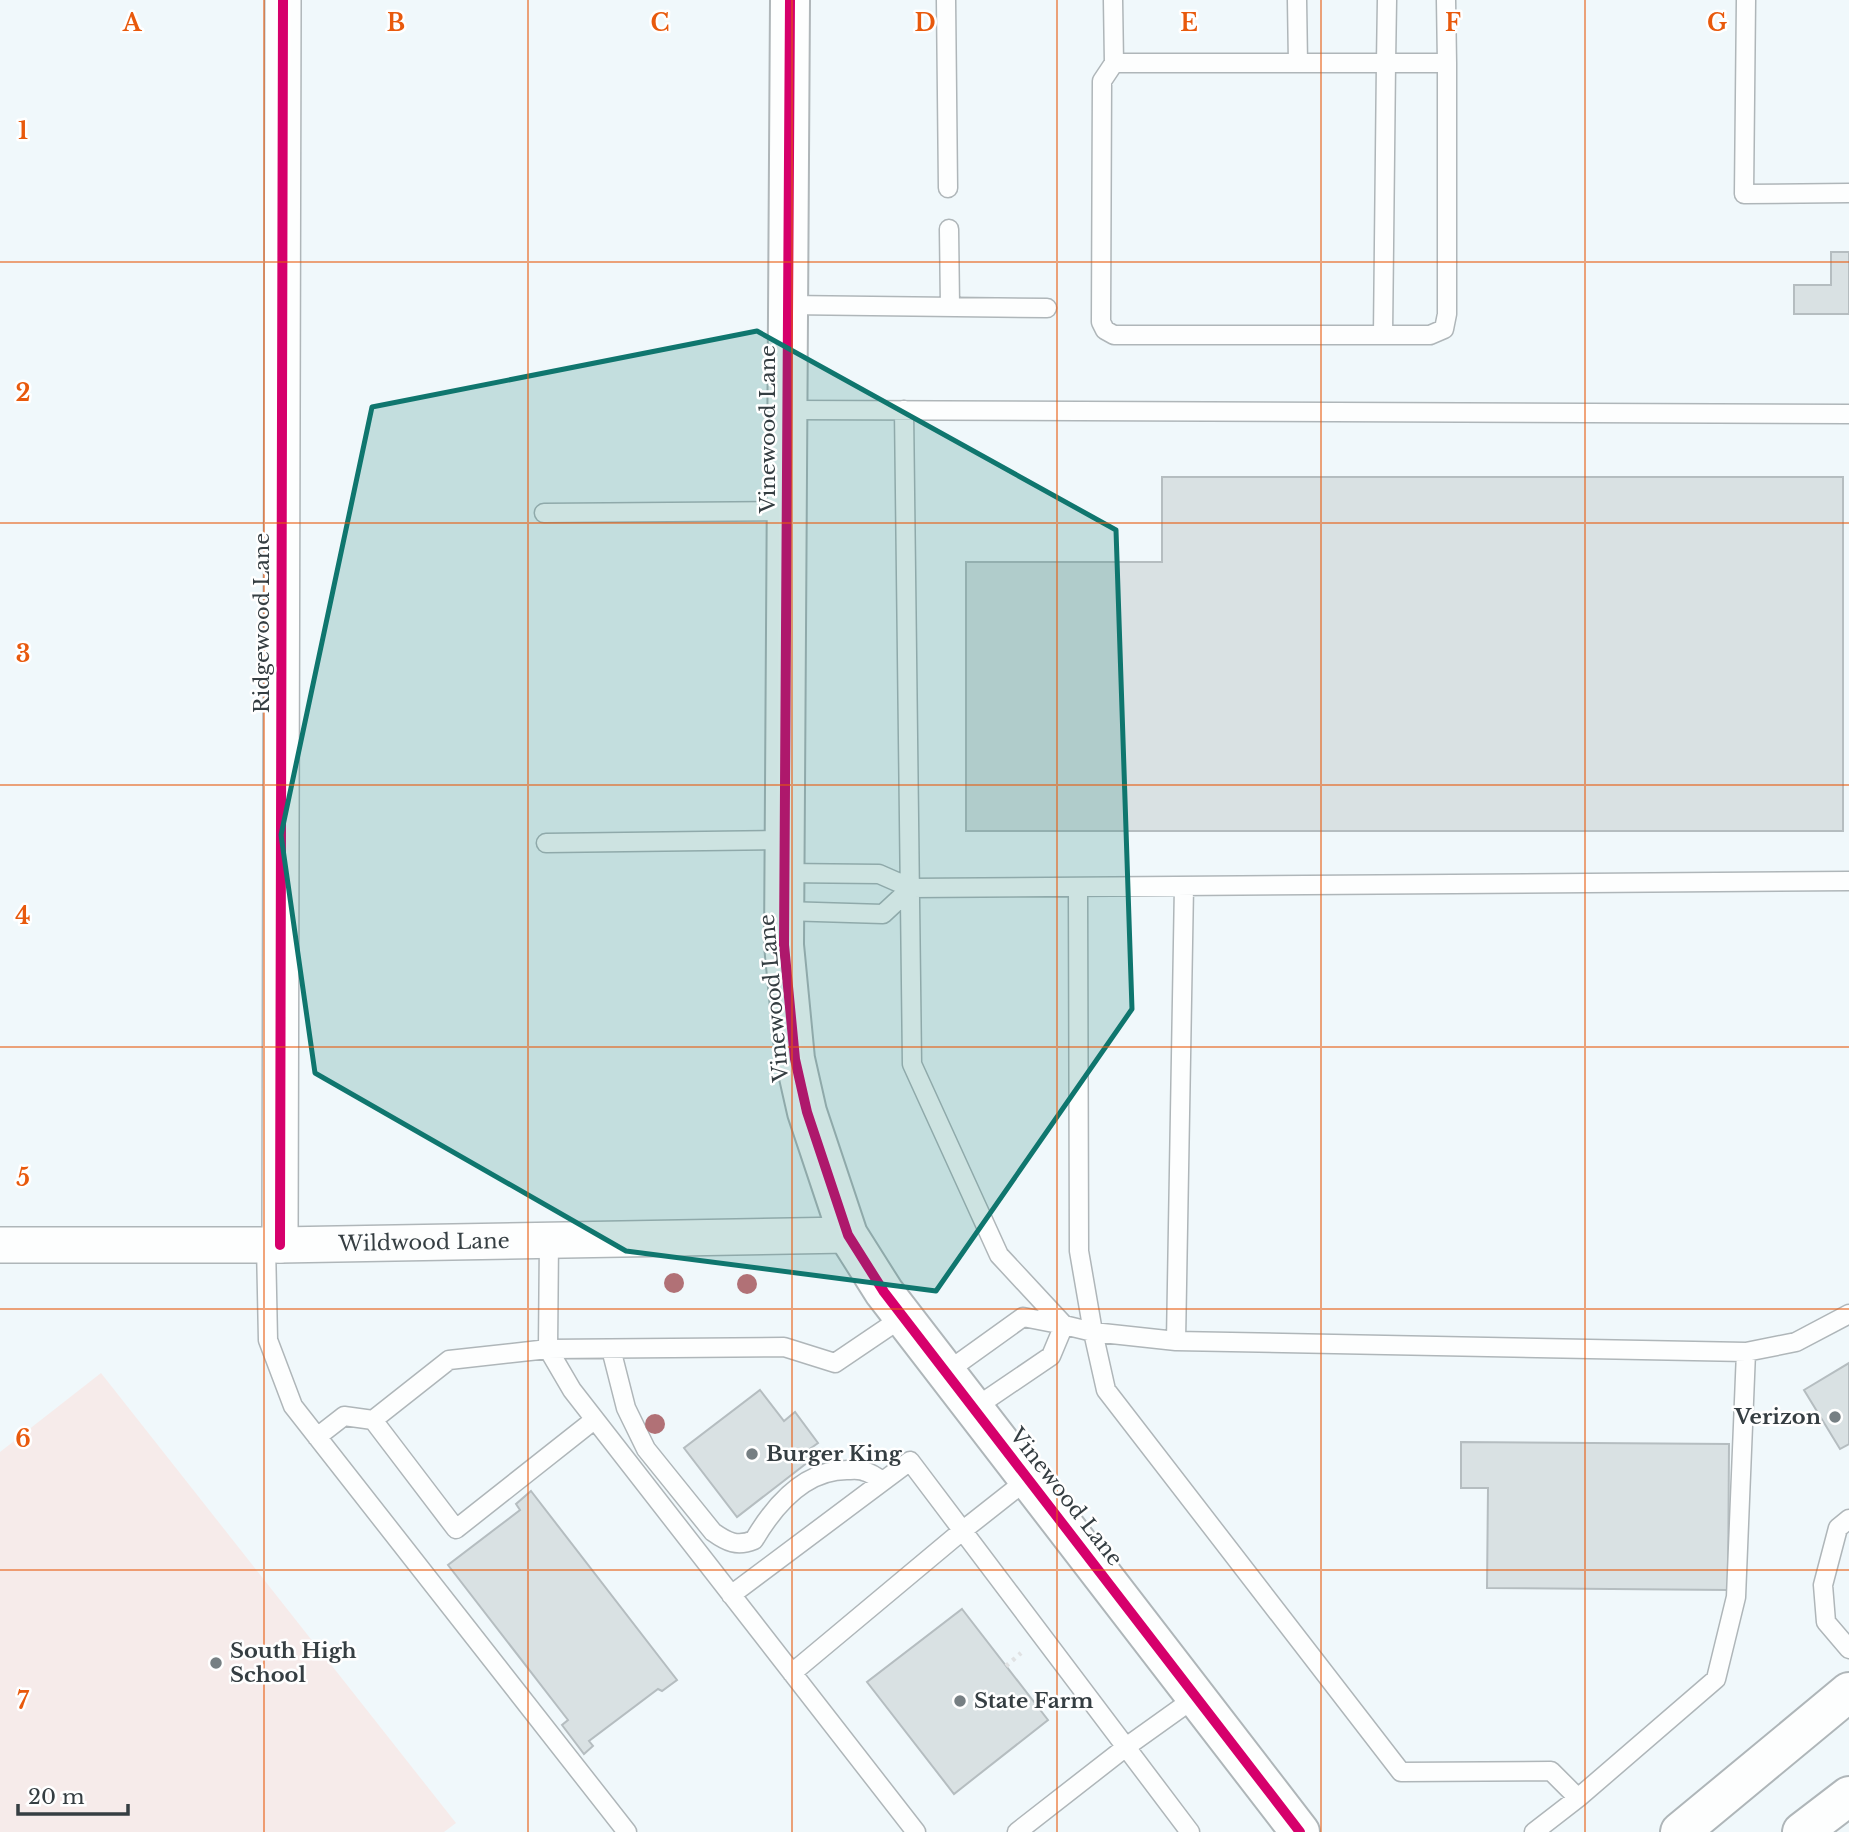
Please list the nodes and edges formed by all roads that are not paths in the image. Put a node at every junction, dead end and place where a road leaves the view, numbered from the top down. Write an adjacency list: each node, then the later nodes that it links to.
1 (283, 0): 35 (street, Ridgewood Lane)
2 (790, 0): 16 (street, Vinewood Lane)
3 (946, 0): 13 (lane)
4 (1113, 0): 9 (lane)
5 (1297, 0): 10 (lane)
6 (1387, 0): 11 (lane)
7 (1446, 0): 12 (lane)
8 (1745, 0): 14 (lane)
9 (1114, 63): 10 (lane); 19 (lane)
10 (1298, 63): 11 (lane)
11 (1386, 63): 12 (lane); 19 (lane)
12 (1447, 63): 19 (lane)
13 (948, 188)
14 (1849, 194)
15 (949, 229): 17 (lane)
16 (788, 305): 17 (lane); 20 (street, Vinewood Lane)
17 (950, 306): 18 (lane)
18 (1047, 308)
19 (1383, 335)
20 (788, 410): 21 (lane); 23 (street, Vinewood Lane)
21 (904, 410): 22 (lane); 30 (lane)
22 (1849, 414)
23 (787, 511): 24 (lane); 26 (street, Vinewood Lane)
24 (544, 513)
25 (546, 843): 26 (lane)
26 (784, 856): 30 (lane); 31 (street, Vinewood Lane)
27 (1849, 881): 28 (lane)
28 (1184, 886): 29 (lane); 40 (lane)
29 (1077, 887): 30 (lane); 39 (lane)
30 (911, 888): 31 (lane); 38 (lane)
31 (784, 911): 32 (street, Vinewood Lane)
32 (848, 1235): 33 (street, Wildwood Lane); 37 (street, Vinewood Lane)
33 (549, 1240): 35 (street, Wildwood Lane); 41 (lane)
34 (0, 1245): 35 (street, Wildwood Lane)
35 (273, 1245): 48 (lane)
36 (1849, 1314): 43 (lane)
37 (903, 1317): 42 (lane); 44 (street, Vinewood Lane)
38 (1064, 1325): 39 (lane); 44 (lane); 45 (lane)
39 (1093, 1332): 40 (lane); 60 (lane)
40 (1176, 1340): 43 (lane)
41 (548, 1349): 42 (lane); 46 (lane); 47 (lane)
42 (611, 1349): 50 (lane)
43 (1746, 1352): 60 (lane)
44 (946, 1373): 45 (street, Vinewood Lane)
45 (973, 1409): 49 (street, Vinewood Lane)
46 (373, 1420): 47 (lane); 48 (lane)
47 (594, 1420): 53 (lane)
48 (317, 1437): 63 (lane)
49 (1028, 1479): 52 (lane); 57 (street, Vinewood Lane)
50 (883, 1481): 52 (lane); 53 (lane)
51 (1849, 1519): 54 (lane)
52 (962, 1531): 55 (lane); 58 (lane)
53 (731, 1595): 55 (lane)
54 (1849, 1649)
55 (792, 1673): 64 (lane)
56 (1849, 1692): 69 (street)
57 (1196, 1697): 58 (lane); 67 (street, Vinewood Lane)
58 (1126, 1747): 65 (lane); 66 (lane)
59 (1849, 1796): 62 (street)
60 (1578, 1798): 68 (lane)
61 (1849, 1814): 62 (street)
62 (1806, 1828)
63 (627, 1832)
64 (916, 1832)
65 (1017, 1832)
66 (1190, 1832)
67 (1300, 1832)
68 (1534, 1832)
69 (1680, 1832)

